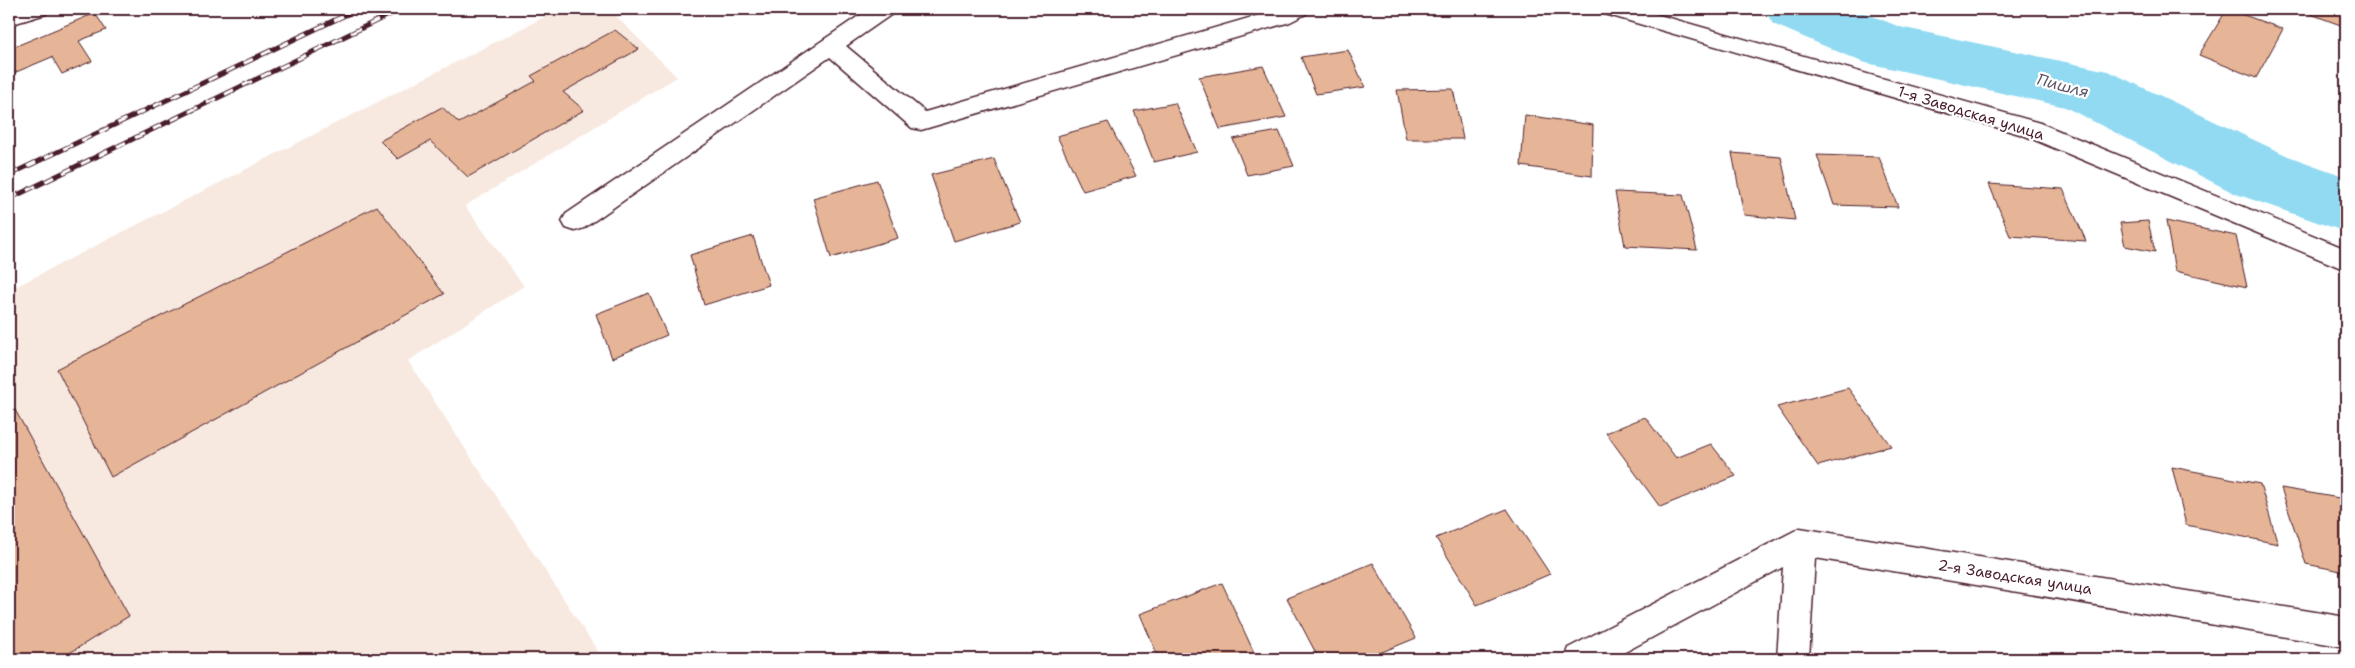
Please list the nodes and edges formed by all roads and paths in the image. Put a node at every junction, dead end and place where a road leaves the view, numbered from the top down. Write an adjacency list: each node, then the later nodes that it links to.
1 (38, 9): 5 (street)
2 (884, 9): 6 (street)
3 (1298, 9): 6 (street)
4 (1613, 9): 8 (street, 1-я Заводская улица)
5 (9, 18)
6 (831, 45): 7 (street)
7 (575, 221)
8 (2346, 260)
9 (1800, 542): 10 (street, 2-я Заводская улица); 11 (street); 12 (street)
10 (2346, 632)
11 (1580, 659)
12 (1793, 659)

